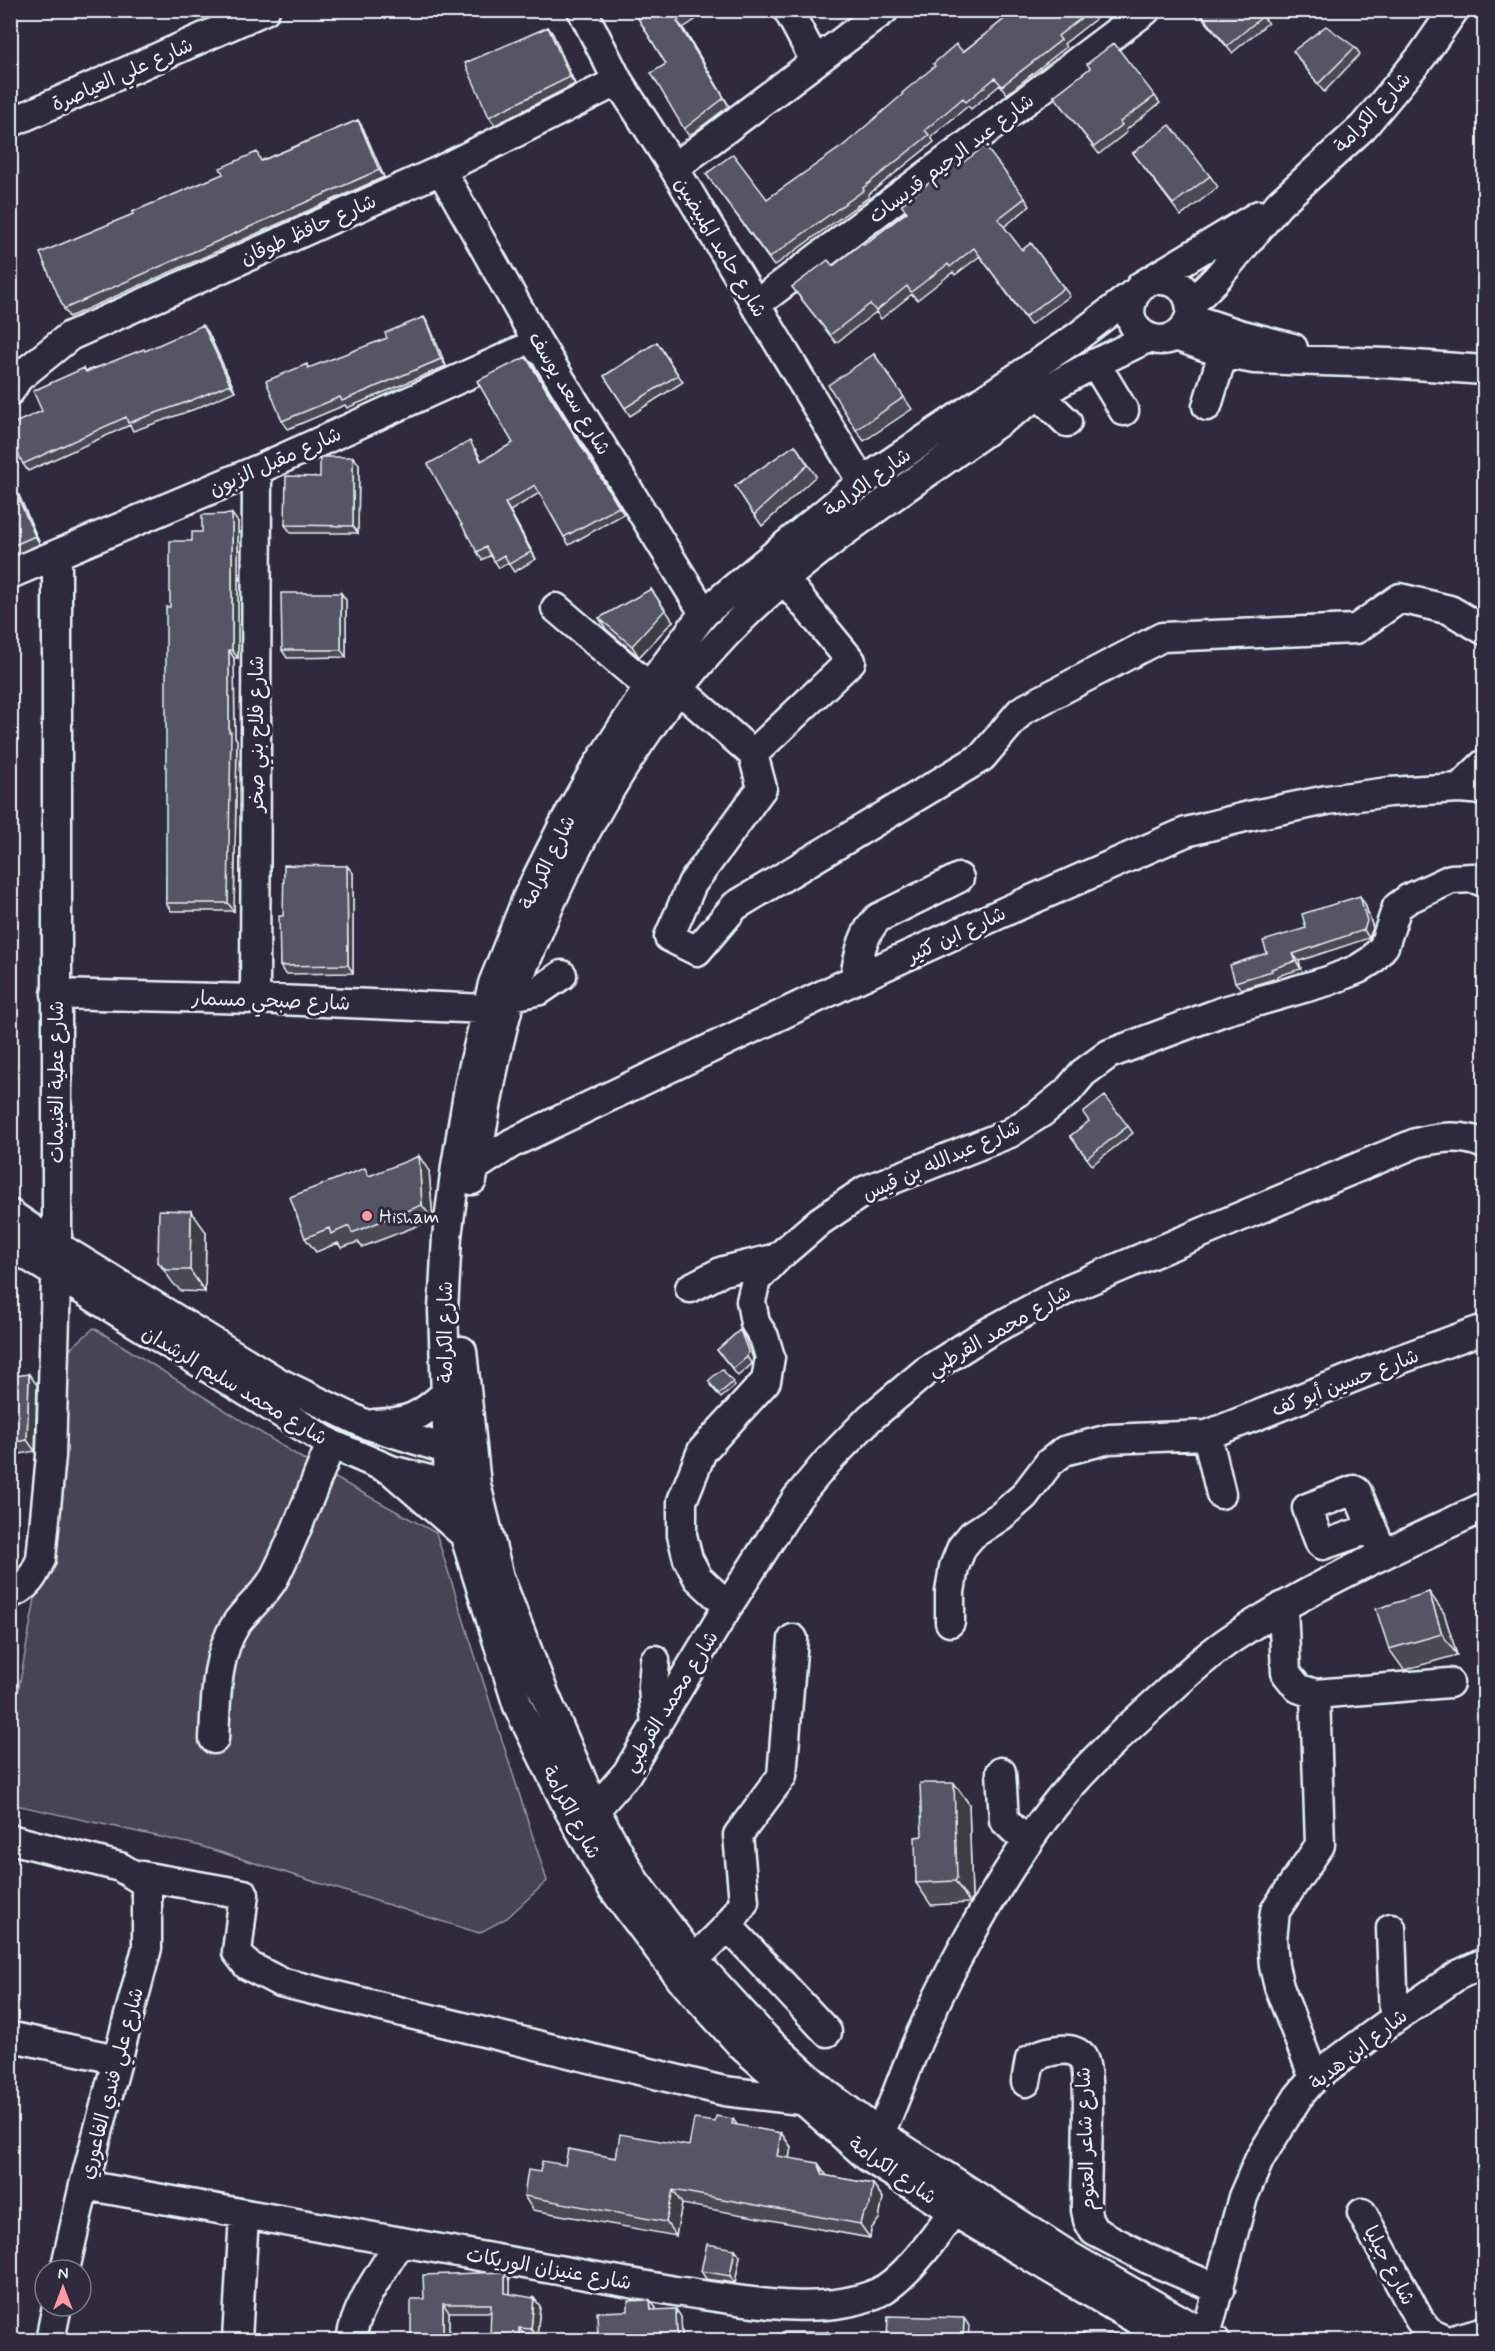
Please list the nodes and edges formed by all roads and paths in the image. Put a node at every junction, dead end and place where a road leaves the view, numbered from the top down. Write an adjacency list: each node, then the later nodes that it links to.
1 (266, 10): 9 (street, شارع علي العياصرة)
2 (582, 10): 8 (street, شارع حامد المبيضين)
3 (788, 10): 7 (street)
4 (884, 10): 7 (street)
5 (1146, 10): 14 (street, شارع عبد الرحيم قديسات)
6 (1454, 10): 12 (street, شارع الكرامة)
7 (815, 61): 10 (street)
8 (618, 81): 10 (street, شارع حامد المبيضين); 11 (street, شارع حافظ طوقان)
9 (10, 123)
10 (674, 168): 14 (street, شارع حامد المبيضين)
11 (441, 170): 16 (street, شارع سعد يوسف); 21 (street, شارع حافظ طوقان)
12 (1279, 204): 13 (street, شارع الكرامة); 15 (street, شارع الكرامة)
13 (1142, 287): 15 (street); 15 (street); 27 (street, شارع الكرامة)
14 (755, 305): 27 (street, شارع حامد المبيضين)
15 (1176, 324): 17 (street); 18 (street); 19 (street, شارع الكرامة)
16 (538, 343): 26 (street, شارع مقبل الزبون); 32 (street, شارع سعد يوسف)
17 (1223, 353): 18 (street); 23 (street)
18 (1329, 360): 20 (street)
19 (1095, 363): 22 (street, شارع الكرامة); 24 (street)
20 (1485, 370)
21 (10, 391)
22 (1039, 395): 25 (street); 30 (street, شارع الكرامة)
23 (1206, 406)
24 (1124, 411)
25 (1067, 422)
26 (257, 470): 28 (street, شارع مقبل الزبون); 45 (street, شارع فلاح بني صخر)
27 (862, 482): 32 (street, شارع الكرامة)
28 (57, 555): 29 (street, شارع مقبل الزبون); 43 (street, شارع عطية الغنيمات)
29 (10, 573)
30 (784, 579): 35 (street, شارع الكرامة); 36 (street)
31 (556, 608): 34 (street)
32 (704, 613): 34 (street, شارع الكرامة)
33 (1485, 630): 36 (street)
34 (649, 687): 46 (street, شارع الكرامة)
35 (679, 689): 36 (street); 44 (street, شارع الكرامة)
36 (753, 754)
37 (1485, 764): 38 (street)
38 (1472, 789): 42 (street, شارع ابن كثير)
39 (959, 878): 42 (street)
40 (1485, 882): 52 (street, شارع عبدالله بن قيس)
41 (562, 975): 44 (street)
42 (854, 980): 48 (street, شارع ابن كثير)
43 (56, 994): 45 (street, شارع صبحي مسمار); 51 (street, شارع عطية الغنيمات)
44 (512, 996): 48 (street, شارع الكرامة)
45 (255, 999): 46 (street, شارع صبحي مسمار)
46 (486, 1009): 48 (street, شارع الكرامة)
47 (1485, 1144): 69 (street, شارع محمد القرطبي)
48 (465, 1166): 56 (street, شارع الكرامة); 60 (street, شارع الكرامة)
49 (10, 1214): 51 (street, شارع محمد سليم الرشدان)
50 (10, 1245): 53 (street, شارع محمد سليم الرشدان)
51 (57, 1246): 53 (street, شارع عطية الغنيمات); 57 (street, شارع محمد سليم الرشدان)
52 (777, 1258): 54 (street); 69 (street, شارع عبدالله بن قيس)
53 (56, 1275): 59 (street, شارع محمد سليم الرشدان); 68 (street, شارع عطية الغنيمات)
54 (690, 1287)
55 (1485, 1329): 58 (street, شارع حسين أبو كف)
56 (445, 1394): 57 (street); 60 (street, شارع الكرامة)
57 (365, 1424): 60 (street, شارع محمد سليم الرشدان)
58 (1207, 1435): 63 (street); 71 (street, شارع حسين أبو كف)
59 (331, 1444): 61 (street, شارع محمد سليم الرشدان); 77 (street)
60 (460, 1454): 62 (street, شارع الكرامة)
61 (392, 1470): 62 (street, شارع محمد سليم الرشدان); 66 (street)
62 (462, 1485): 66 (street, شارع الكرامة); 79 (street, شارع الكرامة)
63 (1221, 1494)
64 (1485, 1507): 67 (street)
65 (1372, 1528): 67 (street)
66 (464, 1534): 93 (street, شارع الكرامة)
67 (1383, 1554): 70 (street)
68 (10, 1594)
69 (728, 1606): 76 (street, شارع محمد القرطبي)
70 (1283, 1606): 75 (street); 81 (street)
71 (950, 1622)
72 (793, 1640): 83 (street)
73 (655, 1659): 76 (street)
74 (1449, 1683): 75 (street)
75 (1315, 1694): 91 (street)
76 (656, 1727): 79 (street, شارع محمد القرطبي)
77 (214, 1739)
78 (1001, 1772): 81 (street)
79 (595, 1810): 85 (street, شارع الكرامة)
80 (10, 1839): 82 (street)
81 (1028, 1843): 94 (street)
82 (141, 1885): 90 (street, شارع علي فندي الفاعوري); 93 (street)
83 (728, 1926): 85 (street); 88 (street)
84 (1391, 1928): 87 (street)
85 (694, 1960): 94 (street, شارع الكرامة)
86 (1485, 1963): 87 (street, شارع ابن هدية)
87 (1394, 2019): 91 (street, شارع ابن هدية)
88 (827, 2032)
89 (10, 2039): 90 (street)
90 (115, 2065): 95 (street, شارع علي فندي الفاعوري)
91 (1314, 2078): 101 (street, شارع ابن هدية)
92 (1026, 2082): 101 (street, شارع شاعر العتوم)
93 (801, 2100): 94 (street, شارع الكرامة)
94 (874, 2146): 96 (street, شارع الكرامة)
95 (84, 2185): 98 (street, شارع عنيزان الوريكات); 100 (street, شارع علي فندي الفاعوري)
96 (959, 2200): 99 (street, شارع عنيزان الوريكات); 104 (street, شارع الكرامة); 108 (street, شارع الكرامة)
97 (1362, 2212): 109 (street, شارع جيليا)
98 (244, 2215): 99 (street, شارع عنيزان الوريكات); 106 (street)
99 (400, 2242): 107 (street)
100 (68, 2258)
101 (1220, 2290): 104 (street, شارع ابن هدية)
102 (55, 2318): 105 (street)
103 (1485, 2331): 110 (street)
104 (1211, 2338)
105 (50, 2340)
106 (237, 2340)
107 (351, 2340)
108 (1171, 2340)
109 (1445, 2340)
110 (1453, 2340)

